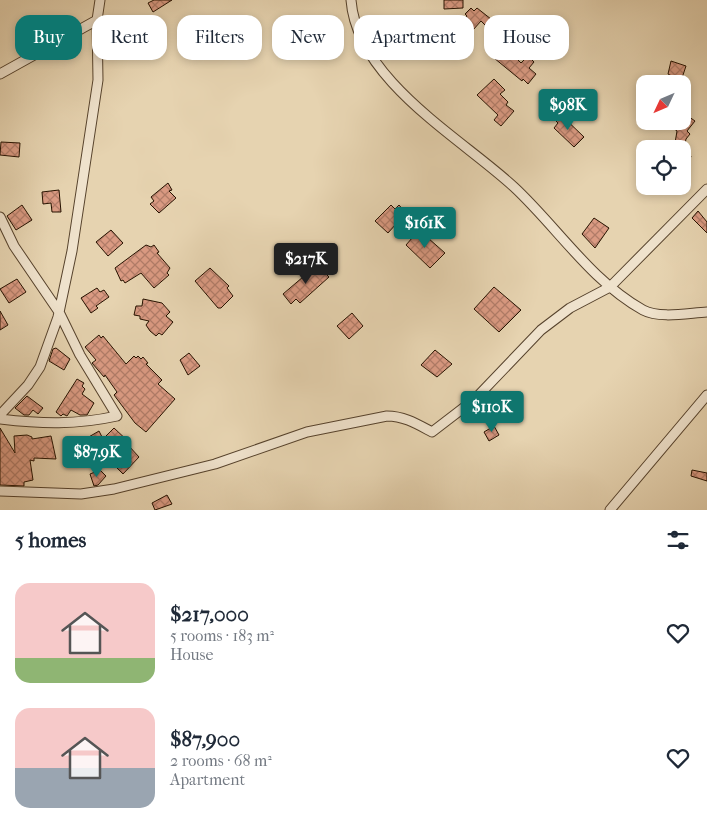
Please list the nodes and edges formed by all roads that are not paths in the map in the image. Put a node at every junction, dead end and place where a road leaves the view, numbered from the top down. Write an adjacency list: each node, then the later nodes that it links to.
1 (100, 0): 3 (street)
2 (352, 0): 9 (street)
3 (98, 15)
4 (92, 23): 6 (street)
5 (98, 60): 10 (street)
6 (0, 74)
7 (707, 189): 9 (street)
8 (0, 218): 10 (street)
9 (610, 287): 11 (street); 15 (street)
10 (59, 312): 13 (street); 14 (street)
11 (707, 312)
12 (707, 395): 16 (street)
13 (0, 415)
14 (0, 419)
15 (0, 491)
16 (610, 510)

